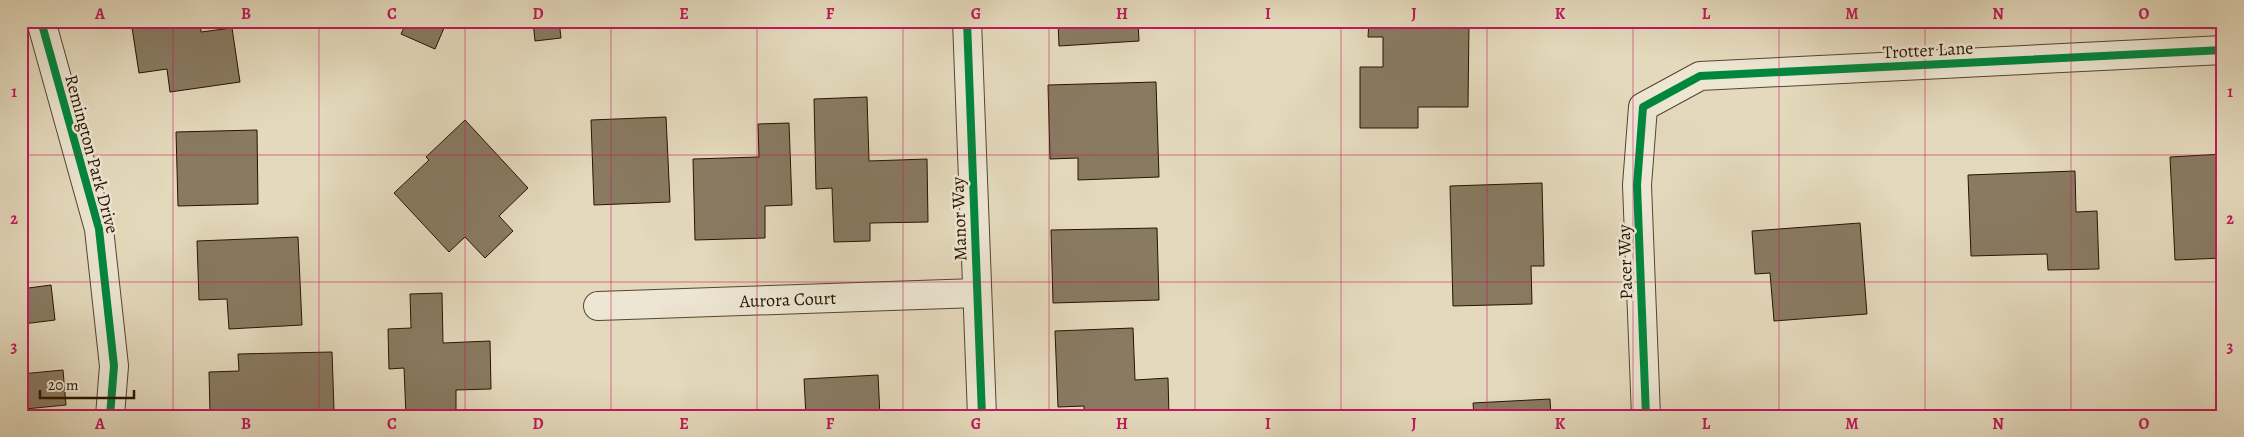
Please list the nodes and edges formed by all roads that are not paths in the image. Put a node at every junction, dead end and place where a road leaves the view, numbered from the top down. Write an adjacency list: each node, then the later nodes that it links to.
1 (41, 21): 7 (street, Remington Park Drive)
2 (967, 21): 5 (street, Manor Way)
3 (2223, 50): 4 (street, Trotter Lane)
4 (1643, 107): 9 (street, Pacer Way)
5 (977, 293): 6 (street, Aurora Court); 8 (street, Manor Way)
6 (598, 306)
7 (110, 416)
8 (982, 416)
9 (1646, 416)

